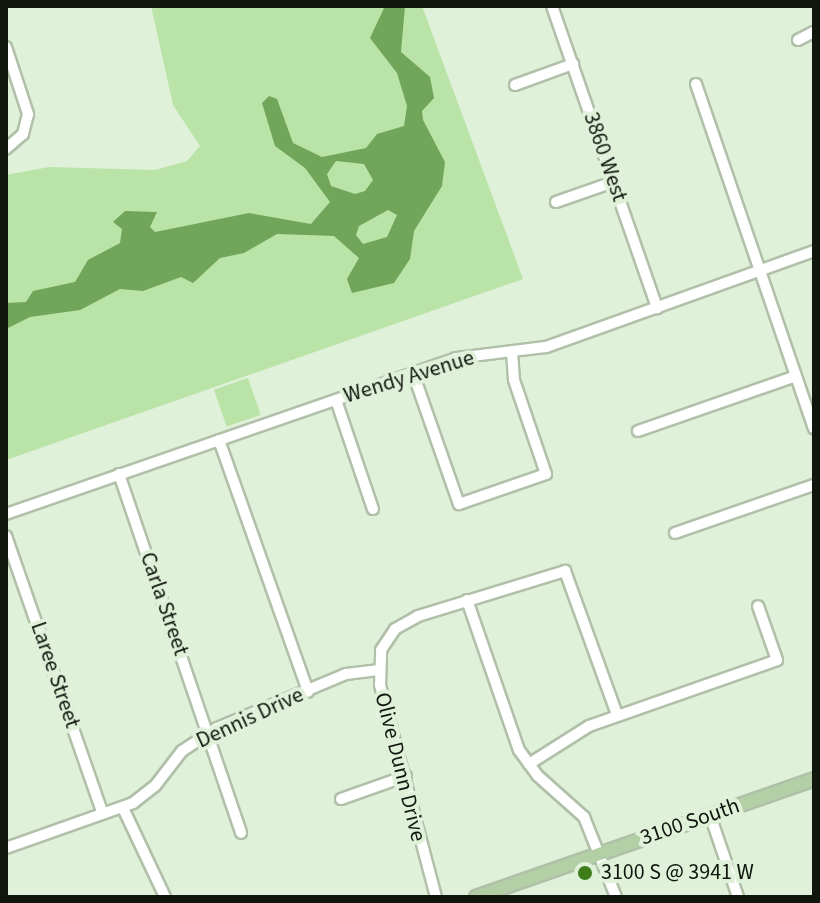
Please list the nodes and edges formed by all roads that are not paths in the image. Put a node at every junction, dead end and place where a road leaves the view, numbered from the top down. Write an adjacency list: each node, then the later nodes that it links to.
1 (552, 6): 5 (street, 3860 West)
2 (814, 32): 3 (street)
3 (798, 40)
4 (6, 47): 8 (street)
5 (573, 64): 7 (street); 9 (street, 3860 West)
6 (696, 84): 12 (street)
7 (515, 85)
8 (6, 149)
9 (613, 182): 10 (street); 13 (street, 3860 West)
10 (556, 202)
11 (814, 251): 12 (street, Wendy Avenue)
12 (761, 271): 13 (street, Wendy Avenue); 16 (street)
13 (657, 308): 14 (street, Wendy Avenue)
14 (512, 353): 15 (street, Wendy Avenue); 15 (street)
15 (413, 373): 17 (street, Wendy Avenue)
16 (796, 376): 18 (street); 19 (street)
17 (336, 400): 20 (street, Wendy Avenue); 23 (street)
18 (814, 428)
19 (638, 431)
20 (219, 440): 21 (street, Wendy Avenue); 30 (street)
21 (119, 474): 24 (street, Wendy Avenue); 32 (street, Carla Street)
22 (814, 485): 25 (street)
23 (373, 509)
24 (6, 514)
25 (675, 533)
26 (6, 536): 38 (street, Laree Street)
27 (467, 600): 29 (street, Olive Dunn Drive); 31 (street, Olive Dunn Drive); 33 (street)
28 (758, 606): 31 (street)
29 (378, 670): 30 (street, Dennis Drive); 34 (street, Olive Dunn Drive)
30 (308, 692): 32 (street, Dennis Drive)
31 (617, 715): 33 (street)
32 (208, 733): 37 (street, Dennis Drive); 40 (street, Carla Street)
33 (529, 764): 42 (street)
34 (406, 776): 36 (street); 44 (street, Olive Dunn Drive)
35 (814, 779): 39 (main road, 3100 South)
36 (341, 799)
37 (123, 808): 38 (street, Dennis Drive); 43 (street)
38 (103, 814): 41 (street, Dennis Drive)
39 (710, 815): 42 (main road, 3100 South); 47 (street)
40 (241, 833)
41 (6, 848)
42 (600, 853): 45 (main road, 3100 South); 46 (street)
43 (165, 897)
44 (436, 897)
45 (476, 897)
46 (616, 897)
47 (738, 897)

